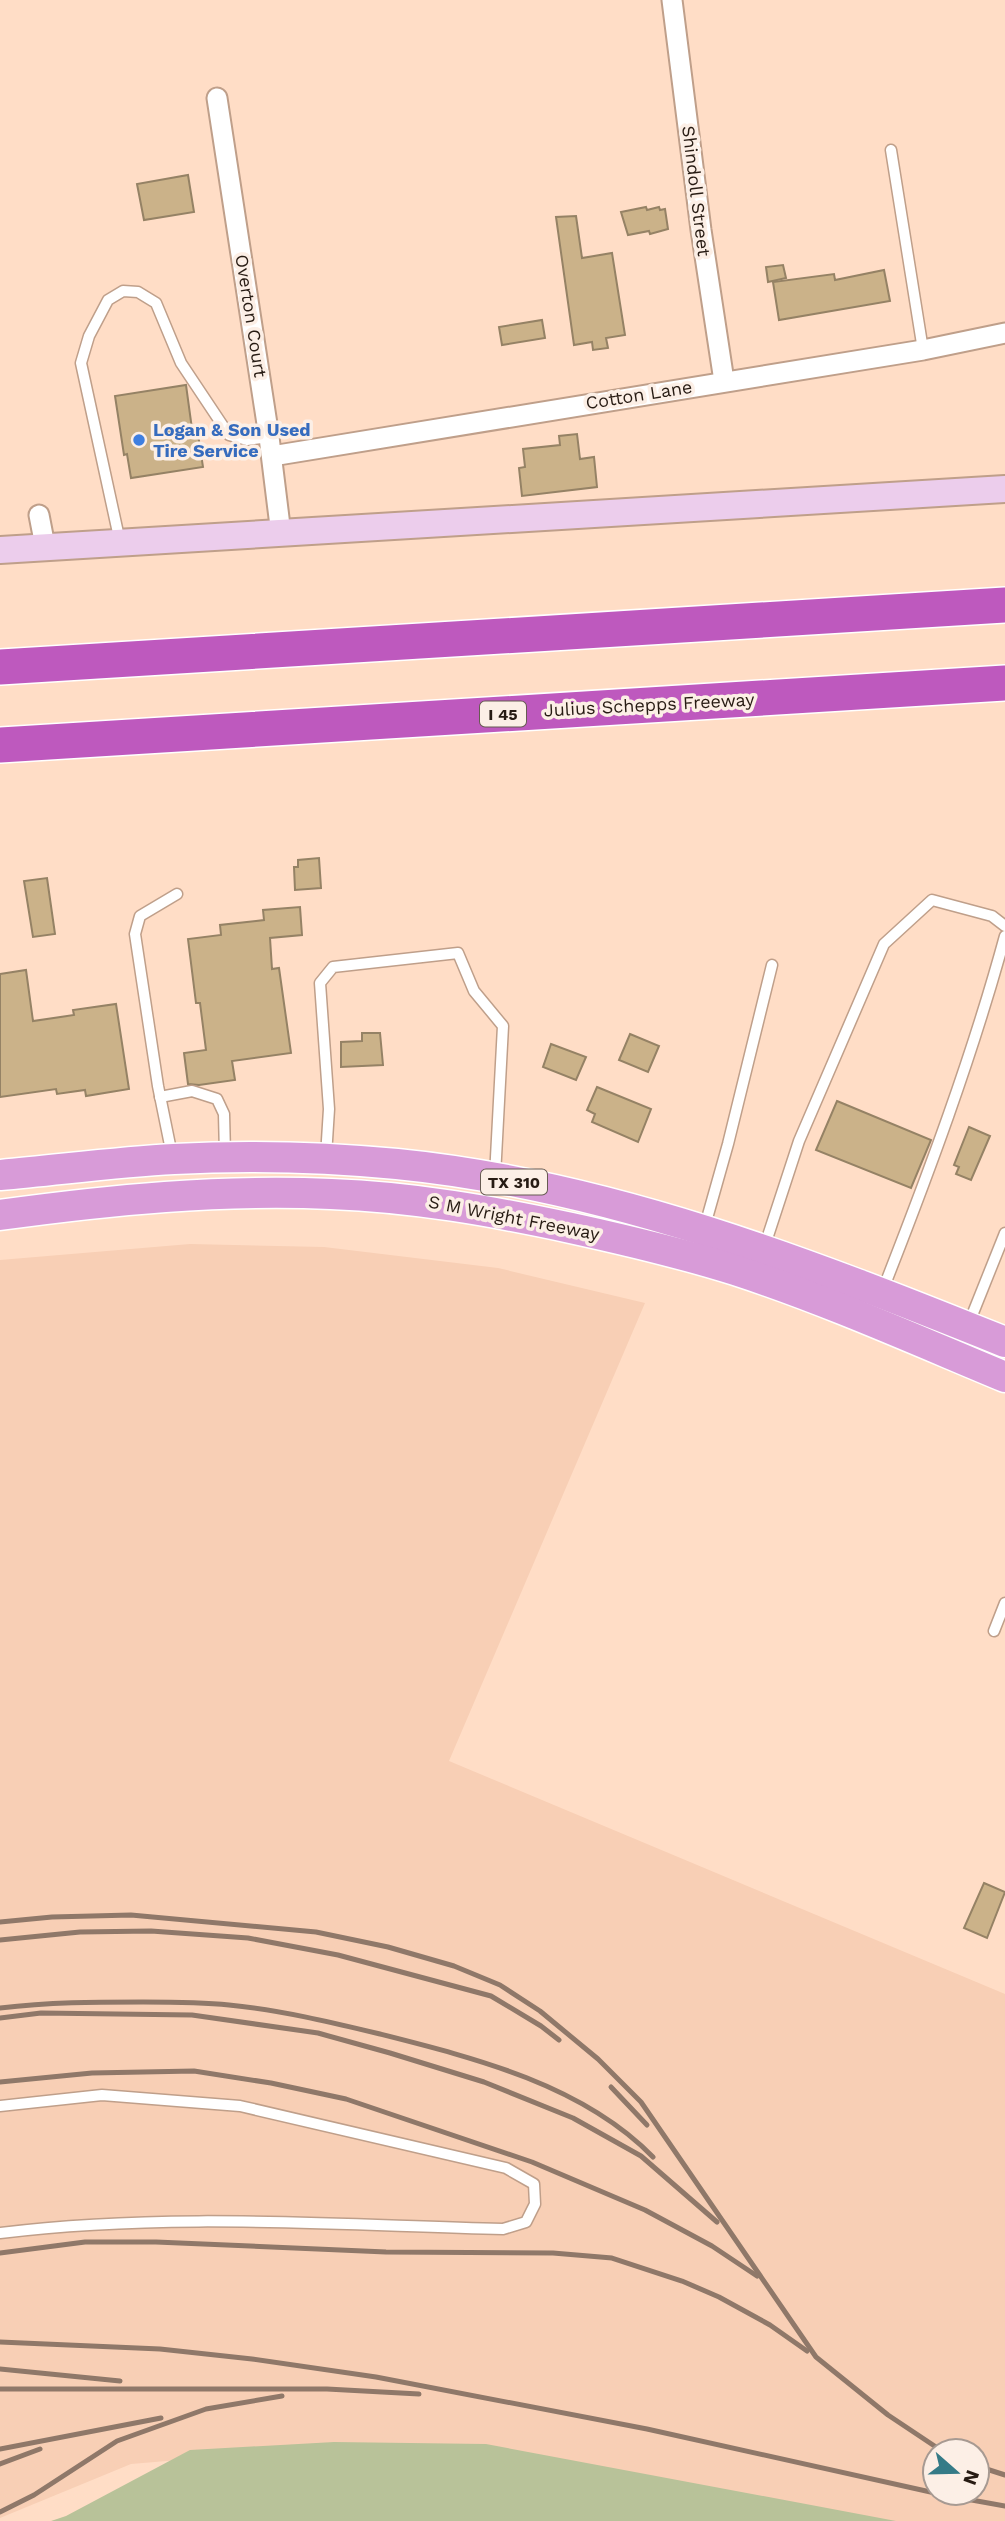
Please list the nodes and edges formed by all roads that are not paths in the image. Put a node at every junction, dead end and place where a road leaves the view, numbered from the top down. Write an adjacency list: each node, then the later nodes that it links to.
1 (672, 0): 6 (street, Shindoll Street)
2 (217, 98): 7 (street, Overton Court)
3 (891, 150): 5 (lane)
4 (1005, 333): 5 (street, Cotton Lane)
5 (923, 350): 6 (street, Cotton Lane)
6 (724, 381): 7 (street, Cotton Lane)
7 (271, 446): 10 (street, Overton Court); 11 (lane)
8 (1005, 489): 10 (main road)
9 (39, 515): 12 (street)
10 (281, 534): 11 (main road)
11 (120, 542): 12 (main road)
12 (45, 545): 13 (main road)
13 (0, 550)
14 (1005, 605): 15 (highway)
15 (0, 667)
16 (1005, 683): 17 (highway, Julius Schepps Freeway / I 45)
17 (0, 745)
18 (177, 894): 22 (lane)
19 (1005, 926): 31 (lane)
20 (1005, 936): 32 (lane)
21 (772, 965): 29 (lane)
22 (160, 1097): 23 (lane); 24 (lane)
23 (225, 1158): 24 (main road, S M Wright Freeway / TX 310); 25 (main road, S M Wright Freeway / TX 310)
24 (172, 1159): 26 (main road, S M Wright Freeway / TX 310)
25 (326, 1160): 27 (main road, S M Wright Freeway / TX 310); 27 (lane)
26 (0, 1175)
27 (495, 1178): 29 (main road, S M Wright Freeway / TX 310)
28 (0, 1215): 35 (main road, S M Wright Freeway / TX 310)
29 (704, 1229): 31 (main road, S M Wright Freeway / TX 310)
30 (1005, 1233): 33 (lane)
31 (764, 1248): 32 (main road, S M Wright Freeway / TX 310)
32 (882, 1292): 33 (main road, S M Wright Freeway / TX 310)
33 (968, 1327): 34 (main road, S M Wright Freeway / TX 310)
34 (1005, 1342)
35 (1005, 1377)
36 (1005, 1603): 37 (lane)
37 (994, 1631)
38 (0, 2106): 39 (lane)
39 (0, 2233)

